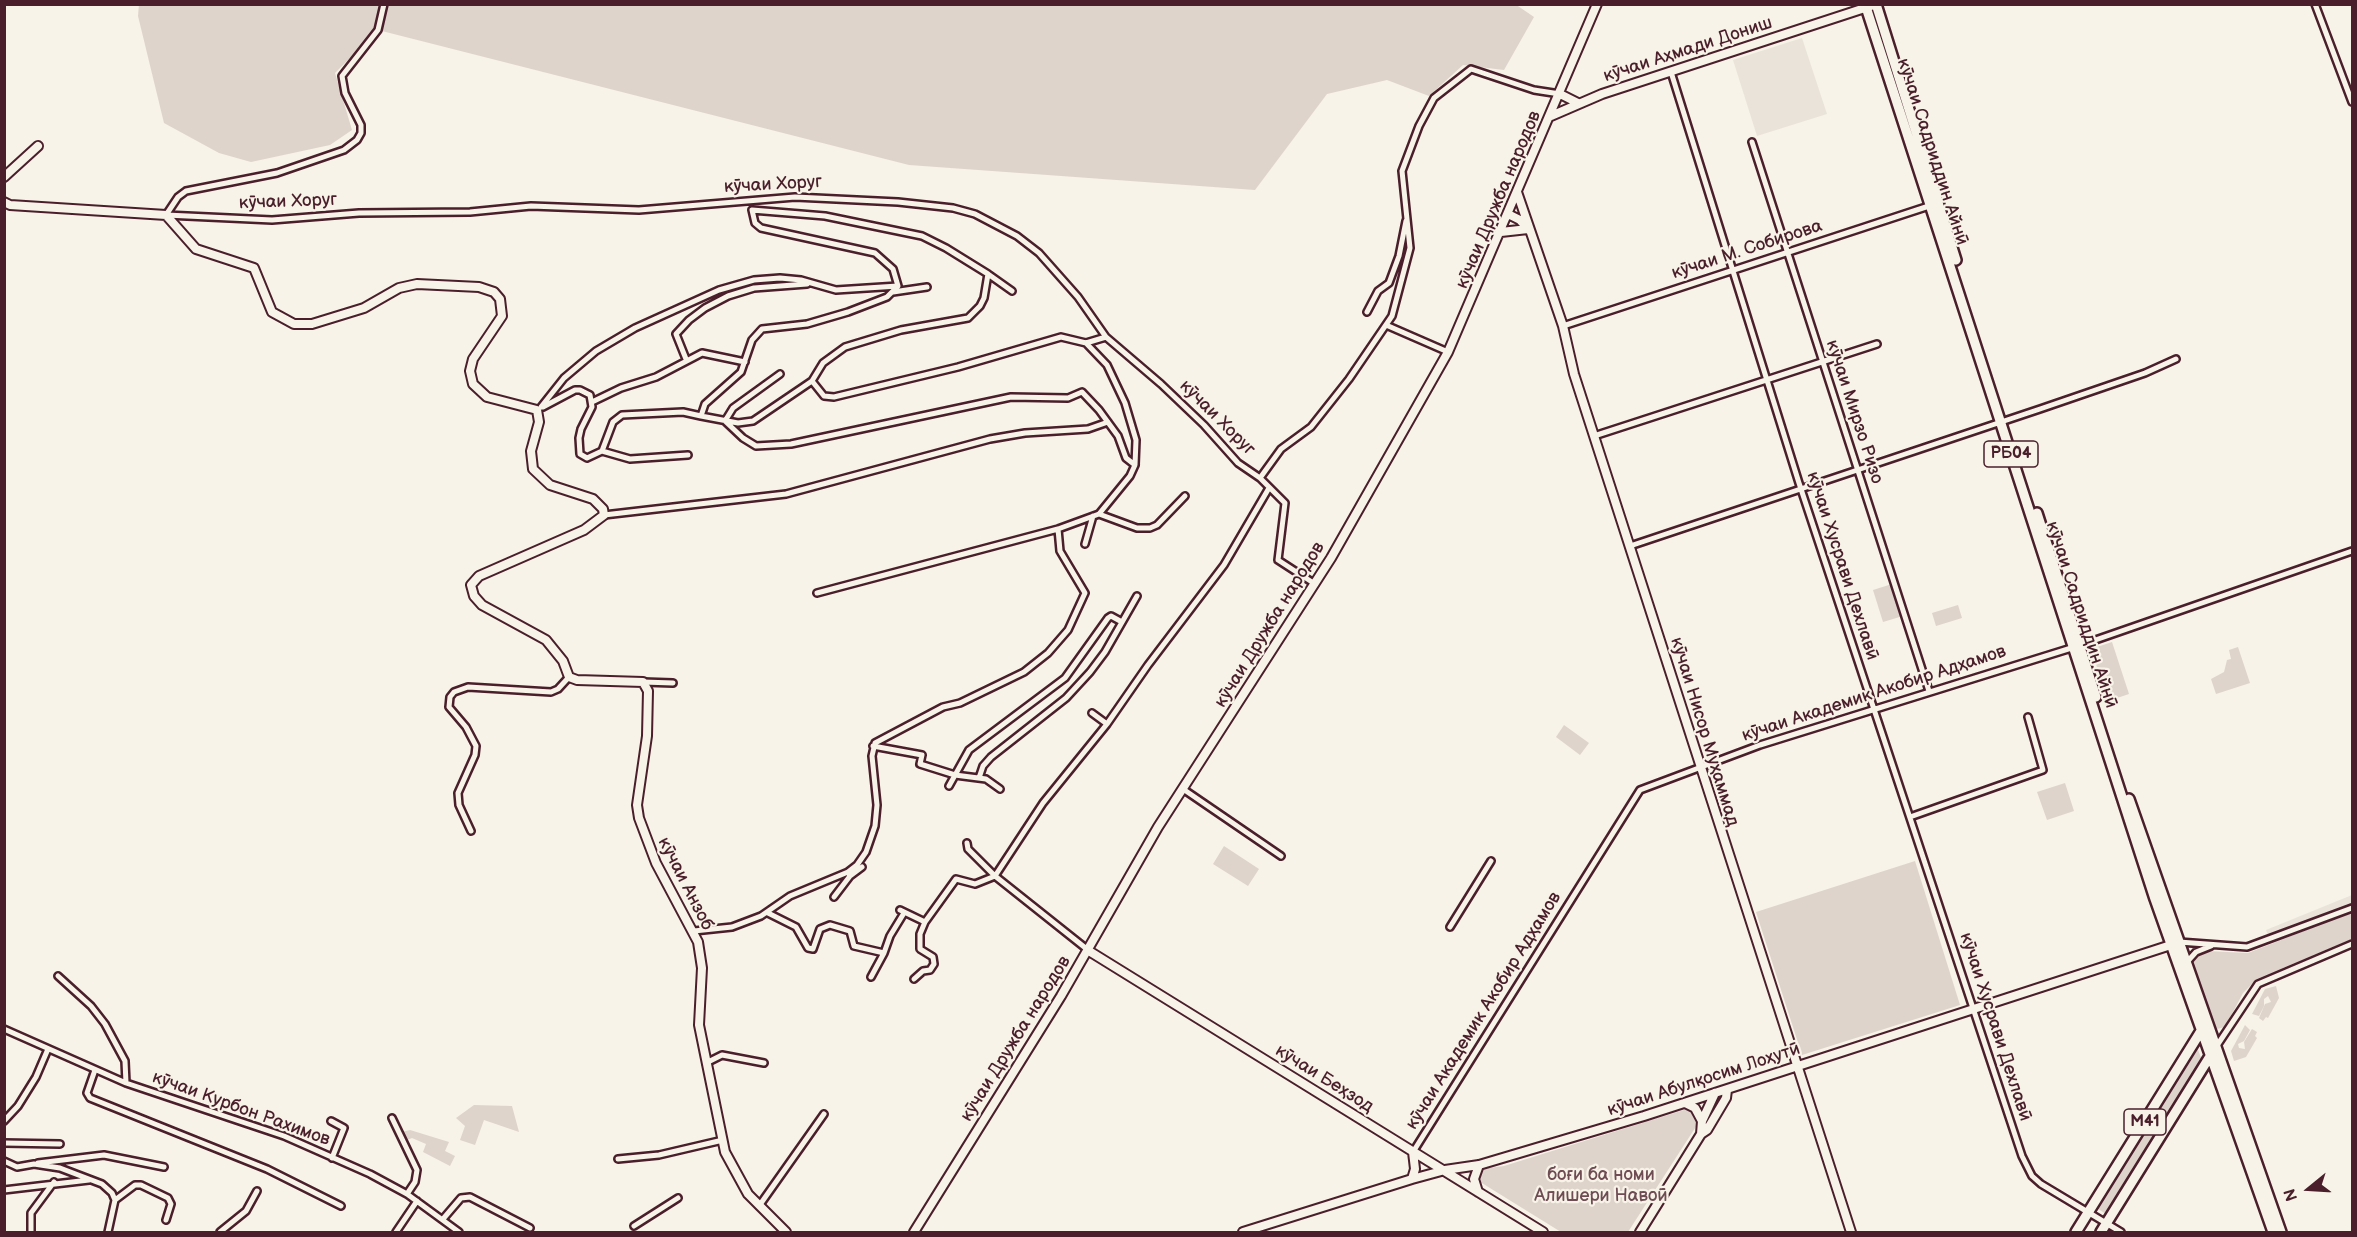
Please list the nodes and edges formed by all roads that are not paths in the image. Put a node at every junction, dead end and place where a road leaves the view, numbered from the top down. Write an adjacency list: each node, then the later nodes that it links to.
1 (384, 4): 19 (street)
2 (1597, 4): 6 (street, кӯчаи Дружба народов)
3 (2315, 4): 7 (street)
4 (1872, 5): 5 (street, кӯчаи Аҳмади Дониш); 16 (highway, кӯчаи Садриддин Айнӣ / РБ04)
5 (1671, 72): 8 (street, кӯчаи Аҳмади Дониш); 25 (street, кӯчаи Хусрави Дехлавӣ)
6 (1560, 94): 8 (street); 9 (street, кӯчаи Дружба народов); 20 (street)
7 (2352, 102)
8 (1578, 103): 9 (street, кӯчаи Аҳмади Дониш)
9 (1551, 116): 13 (street, кӯчаи Дружба народов)
10 (1752, 142): 24 (street, кӯчаи Мирзо Ризо)
11 (38, 146): 12 (street)
12 (4, 177)
13 (1517, 192): 18 (street, кӯчаи Дружба народов); 23 (street, кӯчаи Нисор Муҳаммад)
14 (751, 200): 17 (street); 19 (street, кӯчаи Хоруг); 35 (street, кӯчаи Хоруг)
15 (4, 202): 19 (street)
16 (1935, 204): 24 (street, кӯчаи М. Собирова); 50 (highway, кӯчаи Садриддин Айнӣ / РБ04)
17 (752, 210): 26 (street); 28 (street)
18 (1508, 214): 21 (street, кӯчаи Нисор Муҳаммад); 22 (street, кӯчаи Дружба народов)
19 (166, 215): 47 (street)
20 (1407, 216): 32 (street); 33 (street)
21 (1528, 229): 22 (street); 23 (street, кӯчаи Нисор Муҳаммад)
22 (1501, 232): 38 (street, кӯчаи Дружба народов)
23 (1535, 238): 34 (street, кӯчаи Нисор Муҳаммад)
24 (1787, 253): 25 (street, кӯчаи М. Собирова); 42 (street, кӯчаи Мирзо Ризо)
25 (1731, 271): 34 (street, кӯчаи М. Собирова); 44 (street, кӯчаи Хусрави Дехлавӣ)
26 (988, 274): 30 (street); 45 (street)
27 (814, 284): 28 (street); 39 (street); 47 (street)
28 (898, 286): 31 (street)
29 (927, 287): 31 (street)
30 (1012, 291)
31 (893, 292): 41 (street)
32 (1367, 312)
33 (1386, 325): 38 (street); 57 (street)
34 (1563, 326): 52 (street, кӯчаи Нисор Муҳаммад)
35 (1106, 337): 36 (street); 57 (street, кӯчаи Хоруг)
36 (1086, 343): 45 (street); 55 (street)
37 (1877, 344): 42 (street)
38 (1448, 352): 67 (street, кӯчаи Дружба народов)
39 (686, 359): 41 (street); 46 (street)
40 (2176, 359): 50 (street)
41 (745, 362): 48 (street)
42 (1823, 362): 44 (street); 56 (street, кӯчаи Мирзо Ризо)
43 (780, 374): 49 (street)
44 (1766, 380): 52 (street); 59 (street, кӯчаи Хусрави Дехлавӣ)
45 (812, 381): 49 (street)
46 (592, 402): 47 (street); 53 (street)
47 (539, 409): 61 (street)
48 (701, 416): 49 (street); 53 (street)
49 (725, 421): 51 (street)
50 (2004, 421): 56 (street); 71 (highway, кӯчаи Садриддин Айнӣ / РБ04)
51 (1108, 422): 55 (street); 61 (street)
52 (1594, 436): 65 (street, кӯчаи Нисор Муҳаммад)
53 (602, 451): 54 (street)
54 (688, 455)
55 (1135, 465): 62 (street)
56 (1857, 471): 59 (street); 75 (street, кӯчаи Мирзо Ризо)
57 (1260, 478): 58 (street, кӯчаи Хоруг)
58 (1269, 488): 67 (street, кӯчаи Хоруг); 79 (street)
59 (1801, 489): 65 (street); 76 (street, кӯчаи Хусрави Дехлавӣ)
60 (1185, 496): 62 (street)
61 (604, 515): 72 (street)
62 (1096, 515): 63 (street); 64 (street)
63 (1058, 529): 68 (street); 80 (street)
64 (1085, 544)
65 (1630, 546): 81 (street, кӯчаи Нисор Муҳаммад)
66 (2352, 551): 71 (street, кӯчаи Академик Акобир Адҳамов)
67 (1316, 584): 86 (street, кӯчаи Дружба народов)
68 (818, 593)
69 (1137, 596): 70 (street)
70 (1122, 622): 82 (street); 83 (street)
71 (2077, 646): 75 (street, кӯчаи Академик Акобир Адҳамов); 101 (highway, кӯчаи Садриддин Айнӣ / РБ04)
72 (569, 676): 73 (street); 88 (street)
73 (643, 682): 74 (street); 100 (street, кӯчаи Анзоб)
74 (674, 683)
75 (1929, 691): 76 (street, кӯчаи Академик Акобир Адҳамов)
76 (1874, 709): 81 (street, кӯчаи Академик Акобир Адҳамов); 87 (street, кӯчаи Хусрави Дехлавӣ)
77 (1092, 713): 79 (street)
78 (2028, 717): 87 (street)
79 (1107, 724): 94 (street)
80 (873, 746): 82 (street); 93 (street)
81 (1701, 766): 117 (street, кӯчаи Нисор Муҳаммад); 132 (street, кӯчаи Академик Акобир Адҳамов)
82 (954, 775): 83 (street); 84 (street)
83 (979, 777): 85 (street)
84 (949, 786)
85 (1000, 789)
86 (1183, 789): 90 (street); 104 (street, кӯчаи Дружба народов)
87 (1910, 817): 110 (street, кӯчаи Хусрави Дехлавӣ)
88 (471, 831)
89 (967, 843): 94 (street)
90 (1281, 856)
91 (1491, 861): 99 (street)
92 (862, 867): 93 (street)
93 (849, 874): 95 (street); 97 (street)
94 (995, 876): 98 (street); 104 (street)
95 (834, 897)
96 (2352, 908): 103 (street)
97 (768, 913): 100 (street); 105 (street)
98 (925, 922): 105 (street); 109 (street)
99 (1450, 927)
100 (694, 931): 116 (street, кӯчаи Анзоб)
101 (2175, 944): 103 (street); 106 (highway, кӯчаи Садриддин Айнӣ); 110 (street, кӯчаи Абулқосим Лоҳутӣ)
102 (2352, 944): 114 (street)
103 (2212, 946): 106 (street)
104 (1089, 951): 132 (street, кӯчаи Беҳзод); 166 (street, кӯчаи Дружба народов)
105 (884, 953): 108 (street)
106 (2183, 967): 112 (highway, кӯчаи Садриддин Айнӣ); 114 (highway, кӯчаи Садриддин Айнӣ)
107 (58, 976): 119 (street)
108 (872, 977)
109 (914, 979)
110 (1975, 1009): 117 (street, кӯчаи Абулқосим Лоҳутӣ); 153 (street, кӯчаи Хусрави Дехлавӣ)
111 (4, 1029): 113 (street, кӯчаи Курбон Рахимов)
112 (2201, 1031): 114 (highway, кӯчаи Садриддин Айнӣ); 153 (highway, M41)
113 (48, 1049): 118 (street, кӯчаи Курбон Рахимов); 125 (street)
114 (2212, 1053): 133 (highway, кӯчаи Садриддин Айнӣ); 156 (highway, M41)
115 (764, 1063): 116 (street)
116 (706, 1064): 129 (street, кӯчаи Анзоб)
117 (1797, 1067): 120 (street, кӯчаи Абулқосим Лоҳутӣ); 170 (street, кӯчаи Нисор Муҳаммад)
118 (95, 1070): 119 (street, кӯчаи Курбон Рахимов); 151 (street)
119 (126, 1083): 134 (street, кӯчаи Курбон Рахимов)
120 (1727, 1090): 121 (street, кӯчаи Абулқосим Лоҳутӣ); 128 (street)
121 (1715, 1093): 122 (street, кӯчаи Абулқосим Лоҳутӣ); 127 (street)
122 (1684, 1103): 127 (street); 138 (street, кӯчаи Абулқосим Лоҳутӣ)
123 (824, 1114): 152 (street)
124 (392, 1118): 147 (street)
125 (4, 1120)
126 (331, 1121): 134 (street)
127 (1702, 1121): 128 (street)
128 (1701, 1134): 169 (street)
129 (723, 1140): 135 (street); 152 (street, кӯчаи Анзоб)
130 (4, 1143): 131 (street)
131 (60, 1144)
132 (1413, 1152): 140 (street, кӯчаи Беҳзод); 141 (street)
133 (2249, 1155): 174 (highway, кӯчаи Садриддин Айнӣ); 175 (highway, кӯчаи Садриддин Айнӣ)
134 (332, 1158): 147 (street, кӯчаи Курбон Рахимов)
135 (618, 1159)
136 (4, 1161): 137 (street)
137 (33, 1164): 139 (street); 142 (street)
138 (1479, 1165): 140 (street, кӯчаи Абулқосим Лоҳутӣ); 146 (street)
139 (164, 1167)
140 (1445, 1170): 141 (street, кӯчаи Абулқосим Лоҳутӣ); 146 (street, кӯчаи Беҳзод)
141 (1412, 1179): 167 (street, кӯчаи Абулқосим Лоҳутӣ)
142 (91, 1180): 143 (street); 149 (street)
143 (54, 1182): 144 (street); 160 (street)
144 (4, 1190)
145 (257, 1191): 162 (street)
146 (1478, 1192): 159 (street, кӯчаи Беҳзод)
147 (407, 1194): 150 (street, кӯчаи Курбон Рахимов)
148 (678, 1198): 157 (street)
149 (115, 1200): 155 (street); 161 (street)
150 (417, 1201): 154 (street, кӯчаи Курбон Рахимов); 163 (street)
151 (341, 1206)
152 (759, 1206): 165 (street, кӯчаи Анзоб)
153 (2089, 1212): 156 (street); 171 (highway, M41)
154 (443, 1219): 158 (street); 164 (street, кӯчаи Курбон Рахимов)
155 (166, 1220)
156 (2107, 1224): 172 (highway, M41); 173 (street)
157 (634, 1226)
158 (530, 1228)
159 (1533, 1230): 168 (street, кӯчаи Беҳзод)
160 (31, 1233)
161 (108, 1233)
162 (220, 1233)
163 (396, 1233)
164 (459, 1233)
165 (786, 1233)
166 (914, 1233)
167 (1243, 1233)
168 (1543, 1233)
169 (1640, 1233)
170 (1851, 1233)
171 (2076, 1233)
172 (2101, 1233)
173 (2121, 1233)
174 (2273, 1233)
175 (2281, 1233)

